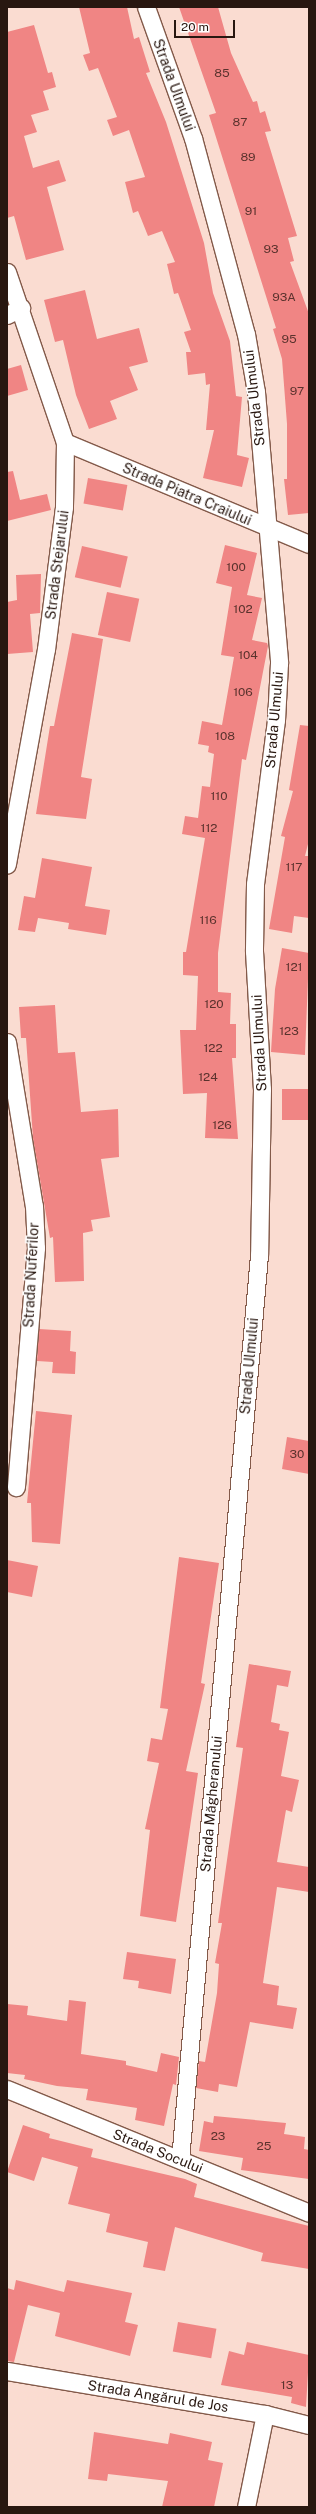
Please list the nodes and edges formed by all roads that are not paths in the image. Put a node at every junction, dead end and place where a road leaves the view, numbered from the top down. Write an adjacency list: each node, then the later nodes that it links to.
1 (146, 7): 5 (street, Strada Ulmului)
2 (7, 272): 3 (street, Strada Stejarului)
3 (14, 312): 4 (street, Strada Stejarului)
4 (65, 442): 5 (street, Strada Piatra Craiului); 7 (street, Strada Stejarului)
5 (266, 529): 6 (street, Strada Piatra Craiului); 9 (street, Strada Ulmului)
6 (309, 544)
7 (7, 864)
8 (7, 1042): 10 (street, Strada Nuferilor)
9 (242, 1448): 12 (street, Strada Măgheranului)
10 (16, 1487)
11 (7, 2089): 12 (street, Strada Socului)
12 (180, 2160): 13 (street, Strada Socului)
13 (309, 2214)
14 (7, 2372): 15 (street, Strada Angărul de Jos)
15 (265, 2414): 16 (street, Strada Angărul de Jos); 17 (street)
16 (309, 2425)
17 (246, 2507)

